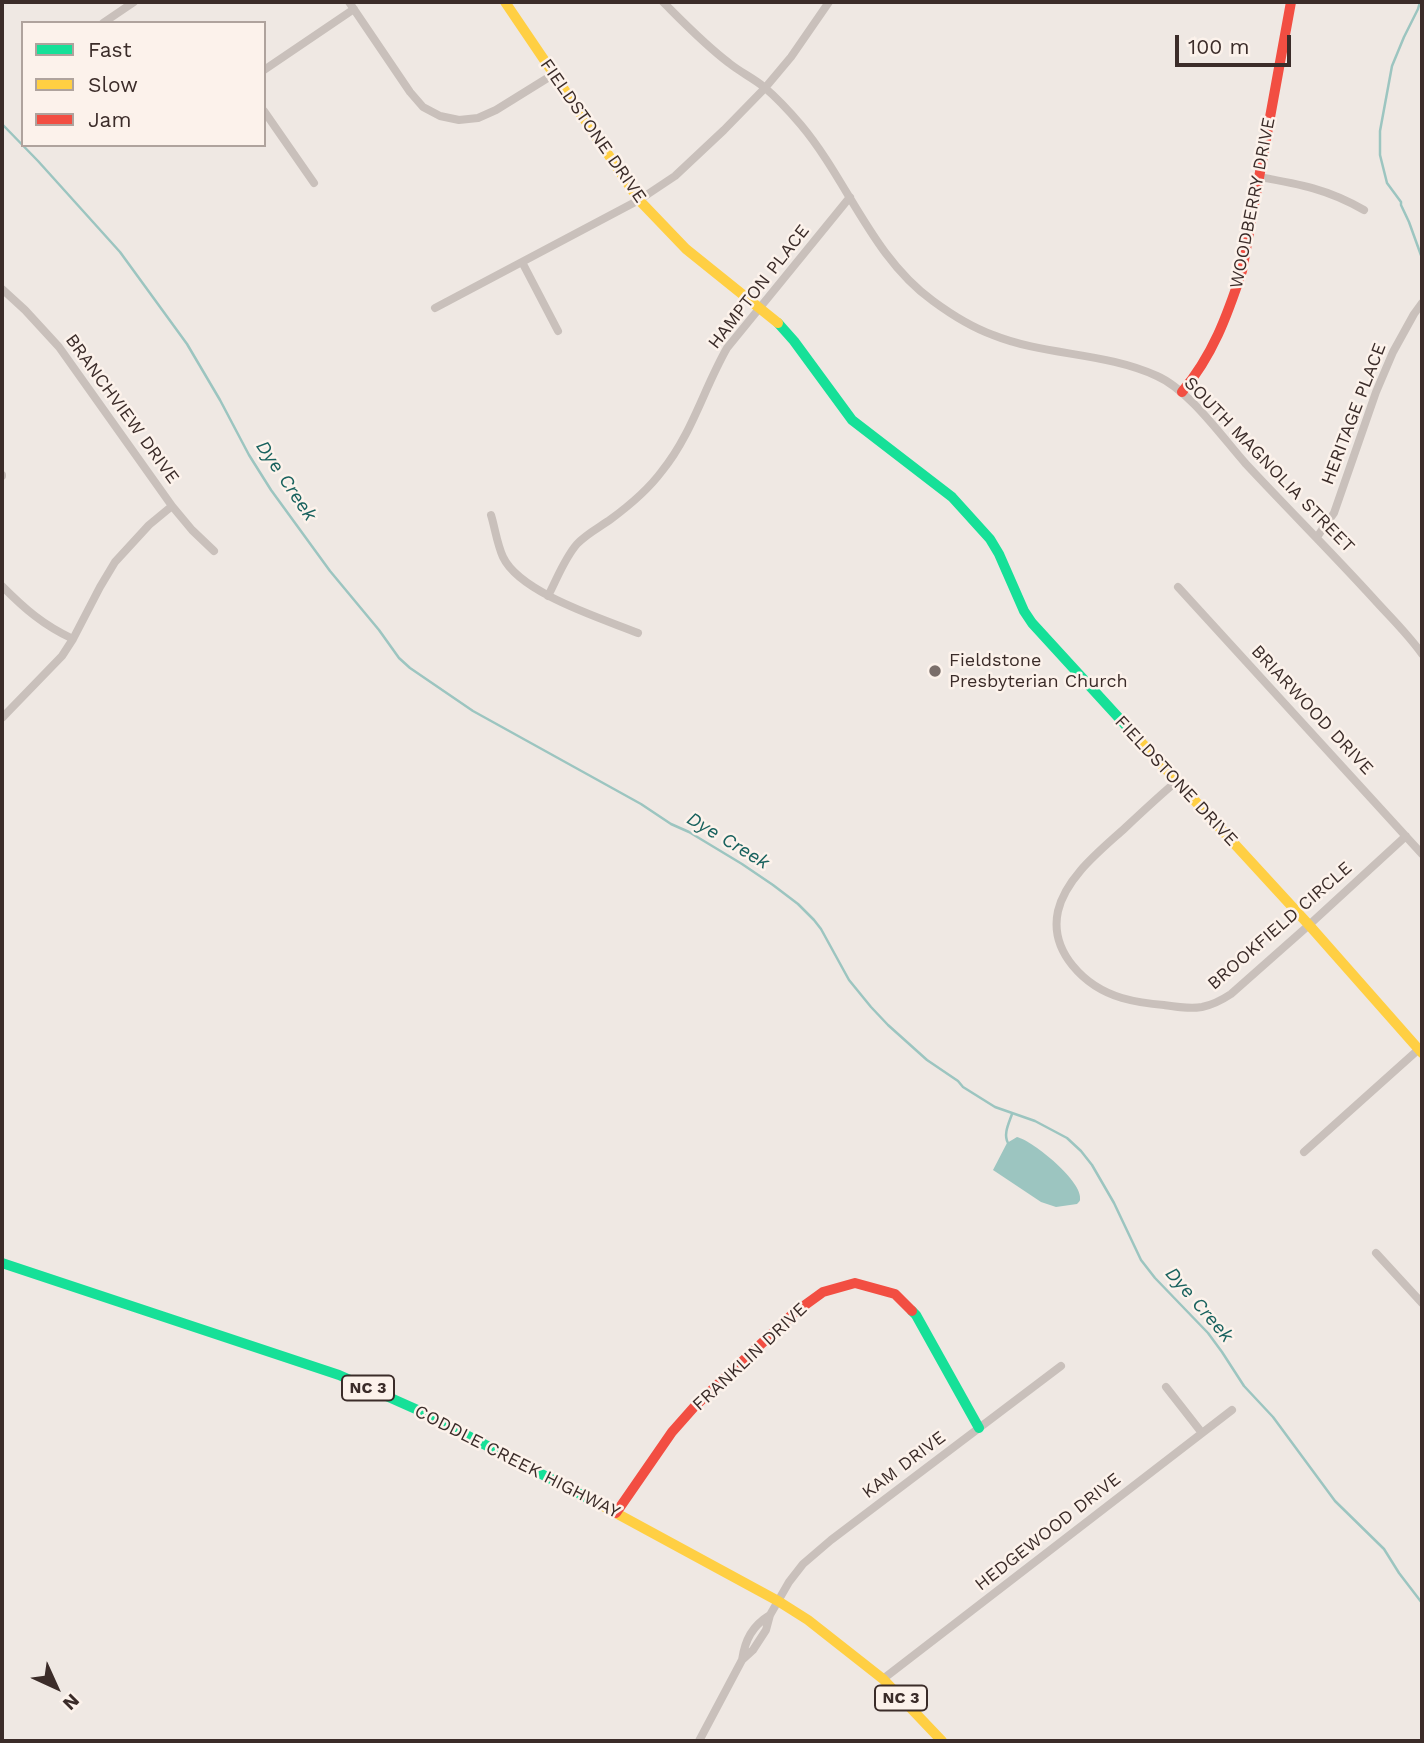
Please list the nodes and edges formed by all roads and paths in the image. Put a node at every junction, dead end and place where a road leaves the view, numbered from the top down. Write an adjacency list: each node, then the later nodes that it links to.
1 (134, 2): 7 (street)
2 (505, 2): 9 (street, FIELDSTONE DRIVE)
3 (663, 2): 10 (street, SOUTH MAGNOLIA STREET)
4 (829, 2): 10 (street)
5 (1291, 2): 12 (street, WOODBERRY DRIVE)
6 (351, 5): 8 (street); 9 (street)
7 (106, 21)
8 (266, 69)
9 (554, 74): 15 (street, FIELDSTONE DRIVE)
10 (765, 88): 14 (street, SOUTH MAGNOLIA STREET); 15 (street)
11 (266, 114): 13 (street)
12 (1259, 177): 16 (street); 23 (street, WOODBERRY DRIVE)
13 (314, 183)
14 (850, 197): 20 (street, HAMPTON PLACE); 23 (street, SOUTH MAGNOLIA STREET)
15 (639, 200): 17 (street); 20 (street, FIELDSTONE DRIVE)
16 (1364, 210)
17 (522, 262): 21 (street); 22 (street)
18 (2, 289): 24 (street, BRANCHVIEW DRIVE)
19 (1422, 303): 26 (street, HERITAGE PLACE)
20 (761, 307): 30 (street, HAMPTON PLACE); 35 (street, FIELDSTONE DRIVE)
21 (435, 309)
22 (558, 331)
23 (1182, 392): 26 (street, SOUTH MAGNOLIA STREET)
24 (172, 506): 27 (street, BRANCHVIEW DRIVE); 32 (street)
25 (491, 515): 30 (street)
26 (1317, 537): 33 (street, SOUTH MAGNOLIA STREET)
27 (214, 551)
28 (2, 586): 32 (street)
29 (1178, 587): 36 (street, BRIARWOOD DRIVE)
30 (548, 596): 31 (street)
31 (638, 633)
32 (73, 639): 34 (street)
33 (1422, 654)
34 (2, 718)
35 (1177, 781): 38 (street, FIELDSTONE DRIVE); 38 (street, BROOKFIELD CIRCLE)
36 (1406, 836): 37 (street, BRIARWOOD DRIVE); 38 (street, BROOKFIELD CIRCLE)
37 (1422, 854)
38 (1309, 925): 39 (street, FIELDSTONE DRIVE)
39 (1421, 1051): 40 (street)
40 (1304, 1152)
41 (1376, 1253): 43 (street)
42 (2, 1263): 49 (street, CODDLE CREEK HIGHWAY / NC 3)
43 (1422, 1303)
44 (1061, 1366): 47 (street, KAM DRIVE)
45 (1166, 1387): 48 (street)
46 (1232, 1410): 48 (street, HEDGEWOOD DRIVE)
47 (979, 1428): 49 (street, FRANKLIN DRIVE); 50 (street, KAM DRIVE)
48 (1202, 1433): 51 (street, HEDGEWOOD DRIVE)
49 (616, 1513): 50 (street, CODDLE CREEK HIGHWAY / NC 3)
50 (778, 1601): 51 (street, CODDLE CREEK HIGHWAY / NC 3); 52 (street, KAM DRIVE)
51 (884, 1679): 53 (street, CODDLE CREEK HIGHWAY / NC 3)
52 (699, 1741)
53 (942, 1741)

